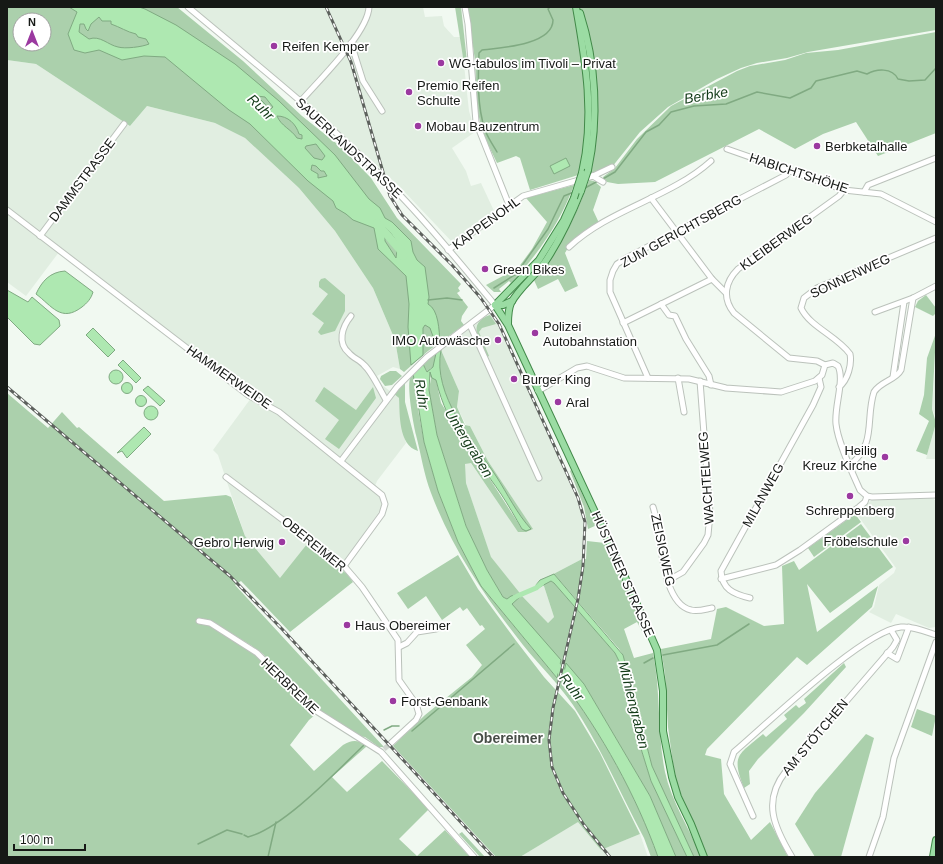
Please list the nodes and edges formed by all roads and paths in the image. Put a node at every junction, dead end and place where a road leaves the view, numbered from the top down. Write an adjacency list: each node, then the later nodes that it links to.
1 (188, 7): 6 (street, SAUERLANDSTRASSE)
2 (369, 7): 5 (street)
3 (465, 7): 20 (street)
4 (577, 7): 13 (main road)
5 (351, 43): 6 (street); 7 (street)
6 (300, 102): 27 (street, SAUERLANDSTRASSE)
7 (382, 111)
8 (124, 124): 24 (street, DAMMSTRASSE)
9 (727, 149): 14 (street, HABICHTSHÖHE)
10 (936, 158): 18 (street)
11 (711, 161): 19 (street)
12 (612, 167): 15 (street, KAPPENOHL)
13 (585, 171): 32 (main road, bridge); 35 (main road, bridge)
14 (788, 171): 17 (street, HABICHTSHÖHE); 23 (street, ZUM GERICHTSBERG)
15 (596, 177): 16 (street); 20 (street, KAPPENOHL)
16 (603, 182)
17 (844, 190): 18 (street, HABICHTSHÖHE); 30 (street, KLEIBERWEG)
18 (864, 192): 22 (street, HABICHTSHÖHE)
19 (651, 198): 23 (street); 26 (street)
20 (509, 205): 27 (street, KAPPENOHL)
21 (7, 210): 24 (street, HAMMERWEIDE)
22 (936, 222)
23 (676, 232): 28 (street); 38 (street, ZUM GERICHTSBERG)
24 (40, 236): 52 (street, HAMMERWEIDE)
25 (936, 238): 48 (street, SONNENWEG)
26 (569, 247)
27 (448, 250): 35 (street, SAUERLANDSTRASSE)
28 (712, 279): 30 (street); 34 (street)
29 (936, 286): 31 (street)
30 (726, 293): 41 (street)
31 (912, 298): 33 (street); 42 (street)
32 (512, 302): 35 (main road); 40 (main road)
33 (904, 302): 36 (street); 42 (street)
34 (661, 304): 38 (street); 47 (street)
35 (495, 305): 39 (street); 40 (main road, HÜSTENER STRASSE)
36 (875, 312)
37 (351, 316): 50 (street)
38 (623, 323): 43 (street, ZUM GERICHTSBERG)
39 (470, 325): 50 (street); 55 (street)
40 (508, 325): 49 (main road, HÜSTENER STRASSE)
41 (825, 365): 45 (street, MILANWEG); 48 (street)
42 (893, 377): 53 (street)
43 (648, 378): 44 (street); 49 (street)
44 (678, 378): 46 (street); 51 (street)
45 (819, 378): 47 (street); 60 (street, MILANWEG)
46 (700, 381): 47 (street); 61 (street, WACHTELWEG)
47 (711, 385)
48 (839, 387): 53 (street)
49 (538, 391): 76 (main road, HÜSTENER STRASSE)
50 (386, 400): 52 (street)
51 (684, 412)
52 (341, 461): 59 (street, HAMMERWEIDE)
53 (850, 465): 57 (street)
54 (226, 477): 59 (street, OBEREIMER)
55 (539, 478)
56 (936, 495): 57 (street)
57 (867, 496): 60 (street)
58 (653, 507): 61 (street, ZEISIGWEG)
59 (344, 566): 70 (street, OBEREIMER)
60 (722, 579): 62 (street)
61 (667, 581): 63 (street, ZEISIGWEG)
62 (750, 598)
63 (712, 608)
64 (199, 621): 75 (street, HERBREME)
65 (909, 627): 67 (street); 68 (street); 71 (street)
66 (436, 629): 70 (street)
67 (891, 630): 71 (street, AM STÖTCHEN); 73 (street)
68 (936, 635)
69 (936, 642): 78 (street)
70 (399, 647): 72 (street, OBEREIMER)
71 (887, 653): 77 (street, AM STÖTCHEN)
72 (390, 744)
73 (753, 816)
74 (936, 840): 79 (main road)
75 (474, 857)
76 (704, 857)
77 (792, 857)
78 (869, 857)
79 (933, 857)

